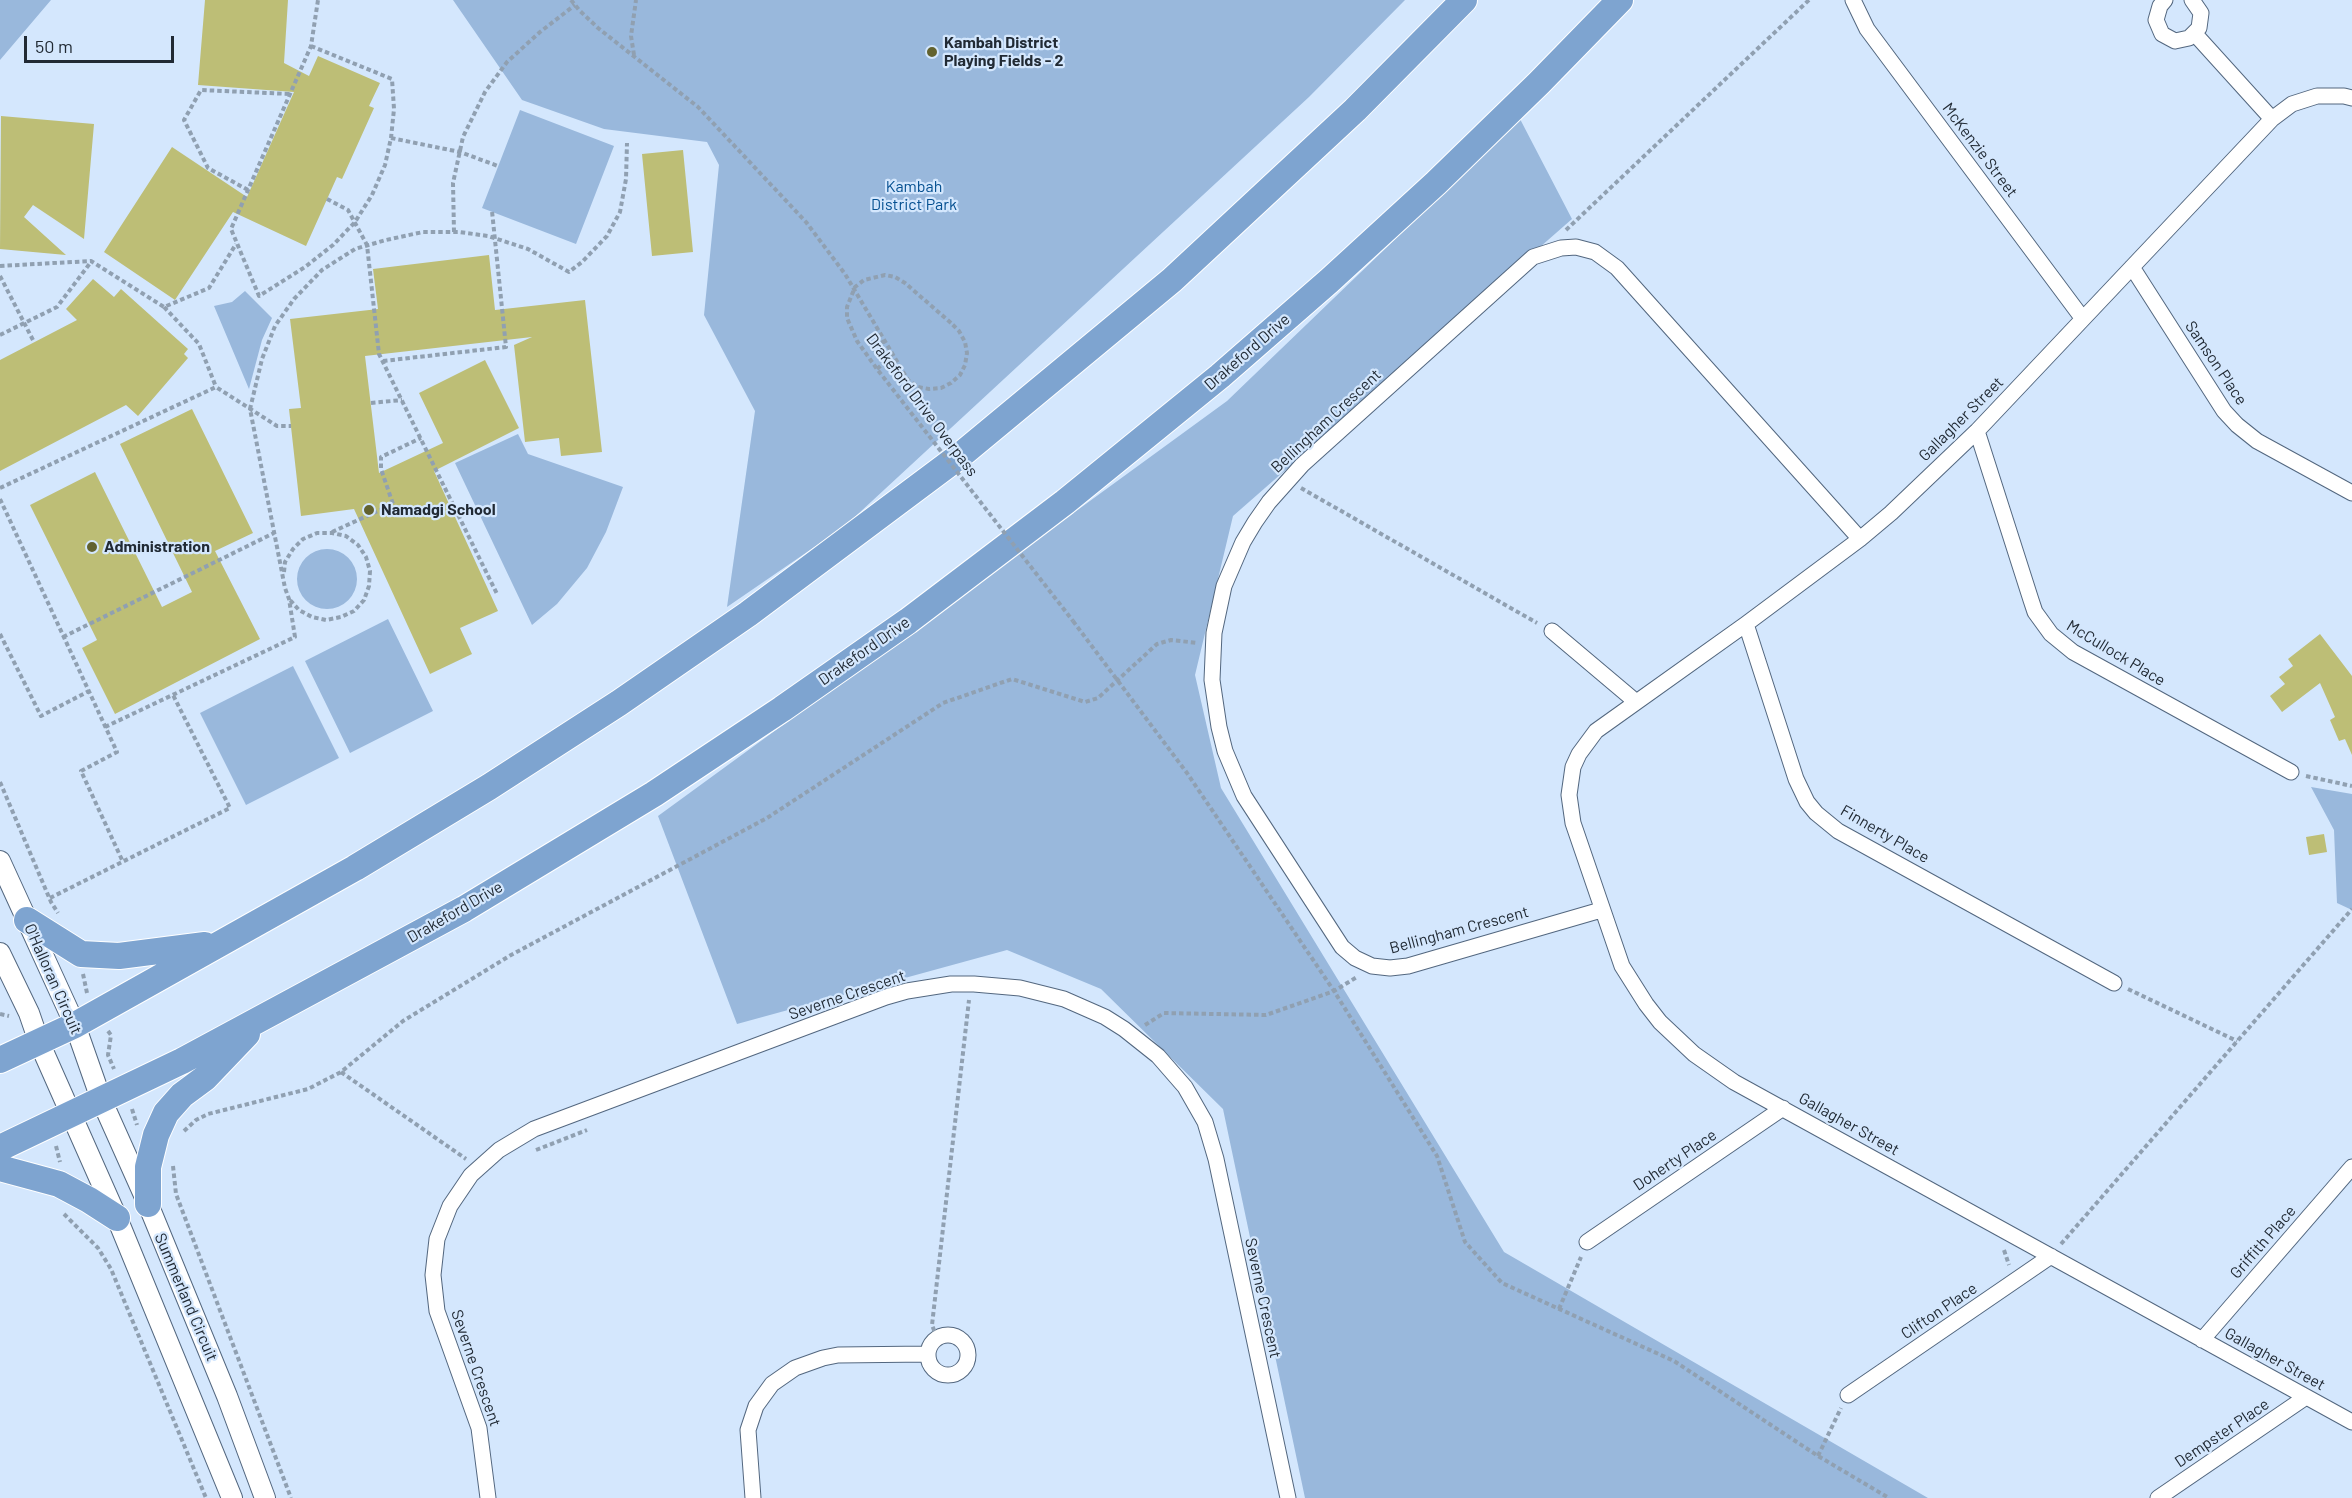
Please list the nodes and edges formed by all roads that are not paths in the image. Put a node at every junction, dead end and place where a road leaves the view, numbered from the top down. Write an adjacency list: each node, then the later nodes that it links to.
1 (1464, 0): 21 (highway)
2 (1620, 0): 24 (highway, Drakeford Drive)
3 (1853, 0): 10 (street, McKenzie Street)
4 (2165, 0): 6 (street)
5 (2192, 0): 6 (street)
6 (2195, 34): 8 (street)
7 (2352, 98): 8 (street, Gallagher Street)
8 (2272, 118): 9 (street, Gallagher Street)
9 (2132, 267): 10 (street, Gallagher Street); 12 (street, Samson Place)
10 (2083, 319): 11 (street, Gallagher Street)
11 (1977, 431): 13 (street, Gallagher Street); 17 (street, McCullock Place)
12 (2352, 493)
13 (1860, 539): 14 (street, Gallagher Street); 19 (street, Bellingham Crescent)
14 (1746, 624): 16 (street, Gallagher Street); 23 (street, Finnerty Place)
15 (1552, 631): 16 (street)
16 (1635, 701): 19 (street, Gallagher Street)
17 (2291, 772)
18 (0, 861): 20 (street, O'Halloran Circuit)
19 (1601, 910): 29 (street, Gallagher Street)
20 (27, 920): 21 (highway); 25 (street, O'Halloran Circuit)
21 (219, 943): 25 (highway)
22 (0, 953): 26 (street)
23 (2114, 983)
24 (262, 1019): 28 (highway, Drakeford Drive); 34 (highway)
25 (75, 1025): 26 (highway); 28 (street, O'Halloran Circuit)
26 (39, 1042): 27 (highway); 30 (street)
27 (0, 1060)
28 (101, 1099): 30 (highway, Drakeford Drive); 34 (street, Summerland Circuit)
29 (1783, 1108): 36 (street, Doherty Place); 37 (street, Gallagher Street)
30 (71, 1114): 31 (highway, Drakeford Drive); 35 (street, Summerland Circuit)
31 (0, 1148)
32 (2352, 1167): 38 (street, Griffith Place)
33 (0, 1168): 35 (highway)
34 (148, 1204): 44 (street, Summerland Circuit)
35 (117, 1218): 43 (street, Summerland Circuit)
36 (1587, 1242)
37 (2051, 1256): 38 (street, Gallagher Street); 40 (street, Clifton Place)
38 (2202, 1340): 41 (street, Gallagher Street)
39 (928, 1354): 39 (street); 46 (street)
40 (1848, 1395)
41 (2306, 1397): 42 (street, Gallagher Street); 48 (street, Dempster Place)
42 (2352, 1422)
43 (232, 1498)
44 (265, 1498)
45 (488, 1498): 47 (street, Severne Crescent)
46 (753, 1498)
47 (1288, 1498)
48 (2158, 1498)

